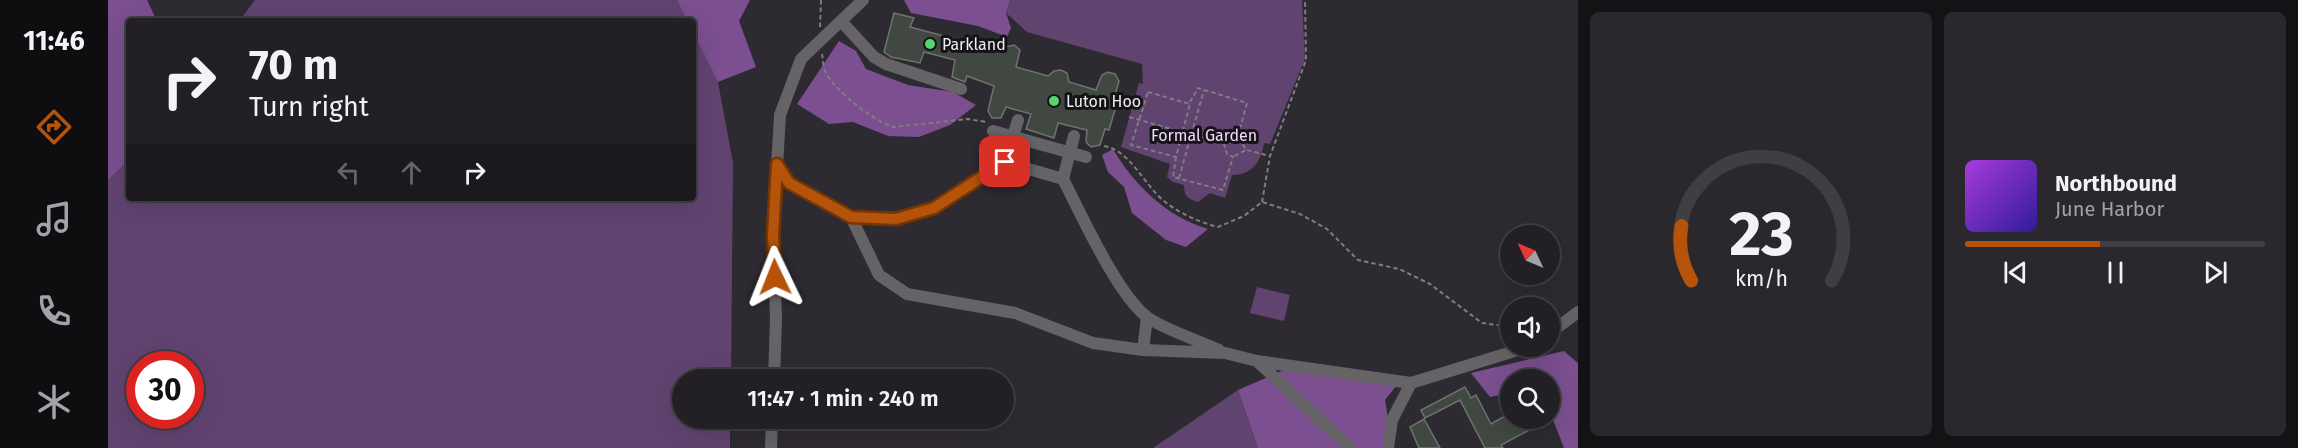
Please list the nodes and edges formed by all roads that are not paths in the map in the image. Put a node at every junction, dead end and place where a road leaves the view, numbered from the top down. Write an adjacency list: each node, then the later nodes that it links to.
1 (863, 0): 2 (street)
2 (841, 21): 3 (street); 11 (street)
3 (961, 89)
4 (1018, 120): 7 (street)
5 (991, 127): 7 (street)
6 (1074, 136): 8 (street)
7 (1013, 137): 8 (street); 10 (street)
8 (1070, 153): 9 (street); 12 (street)
9 (1086, 157)
10 (1005, 162): 12 (street); 13 (street)
11 (777, 164): 13 (street); 21 (street)
12 (1063, 179): 15 (street)
13 (851, 217): 17 (street)
14 (1578, 312): 16 (street)
15 (1147, 317): 17 (street); 18 (street)
16 (1560, 326)
17 (1143, 350): 18 (street)
18 (1225, 353): 20 (street)
19 (1500, 356): 22 (street)
20 (1257, 361): 22 (street); 25 (street)
21 (774, 369)
22 (1411, 383): 26 (street)
23 (772, 429): 24 (street)
24 (771, 448)
25 (1350, 448)
26 (1388, 448)

